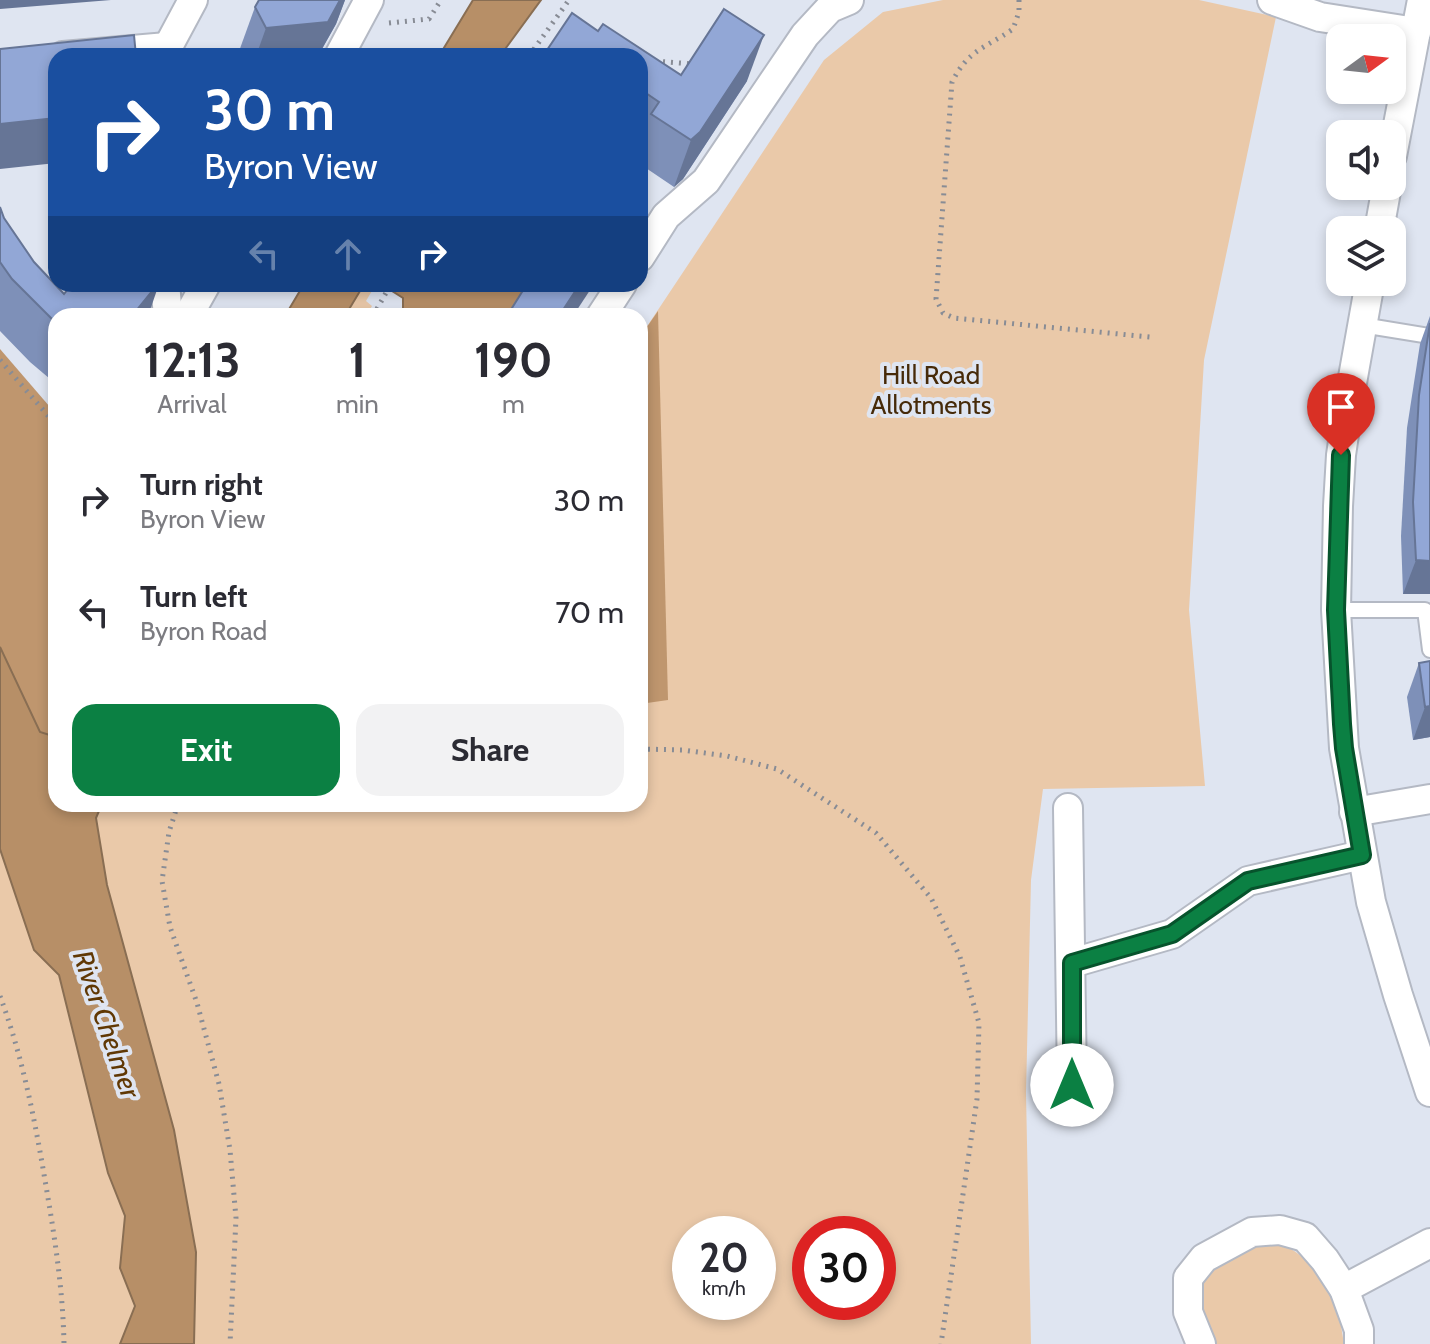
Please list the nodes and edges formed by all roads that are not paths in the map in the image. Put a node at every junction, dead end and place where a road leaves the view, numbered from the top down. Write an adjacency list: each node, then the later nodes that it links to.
1 (193, 0): 6 (street)
2 (369, 0): 7 (street)
3 (849, 0): 9 (street)
4 (1272, 0): 5 (street)
5 (1422, 17): 8 (street)
6 (167, 48)
7 (343, 48)
8 (1400, 120)
9 (648, 244)
10 (1367, 296): 11 (street)
11 (1362, 325): 12 (lane); 13 (street)
12 (1430, 336)
13 (1336, 610): 14 (lane); 17 (street)
14 (1430, 650)
15 (1430, 799): 17 (street)
16 (1068, 808): 19 (street)
17 (1354, 812): 18 (street)
18 (1362, 855): 19 (street); 21 (street)
19 (1072, 963): 20 (street)
20 (1072, 1085)
21 (1430, 1092)
22 (1430, 1243): 23 (street)
23 (1344, 1289): 24 (street); 25 (street)
24 (1201, 1344)
25 (1359, 1344)

